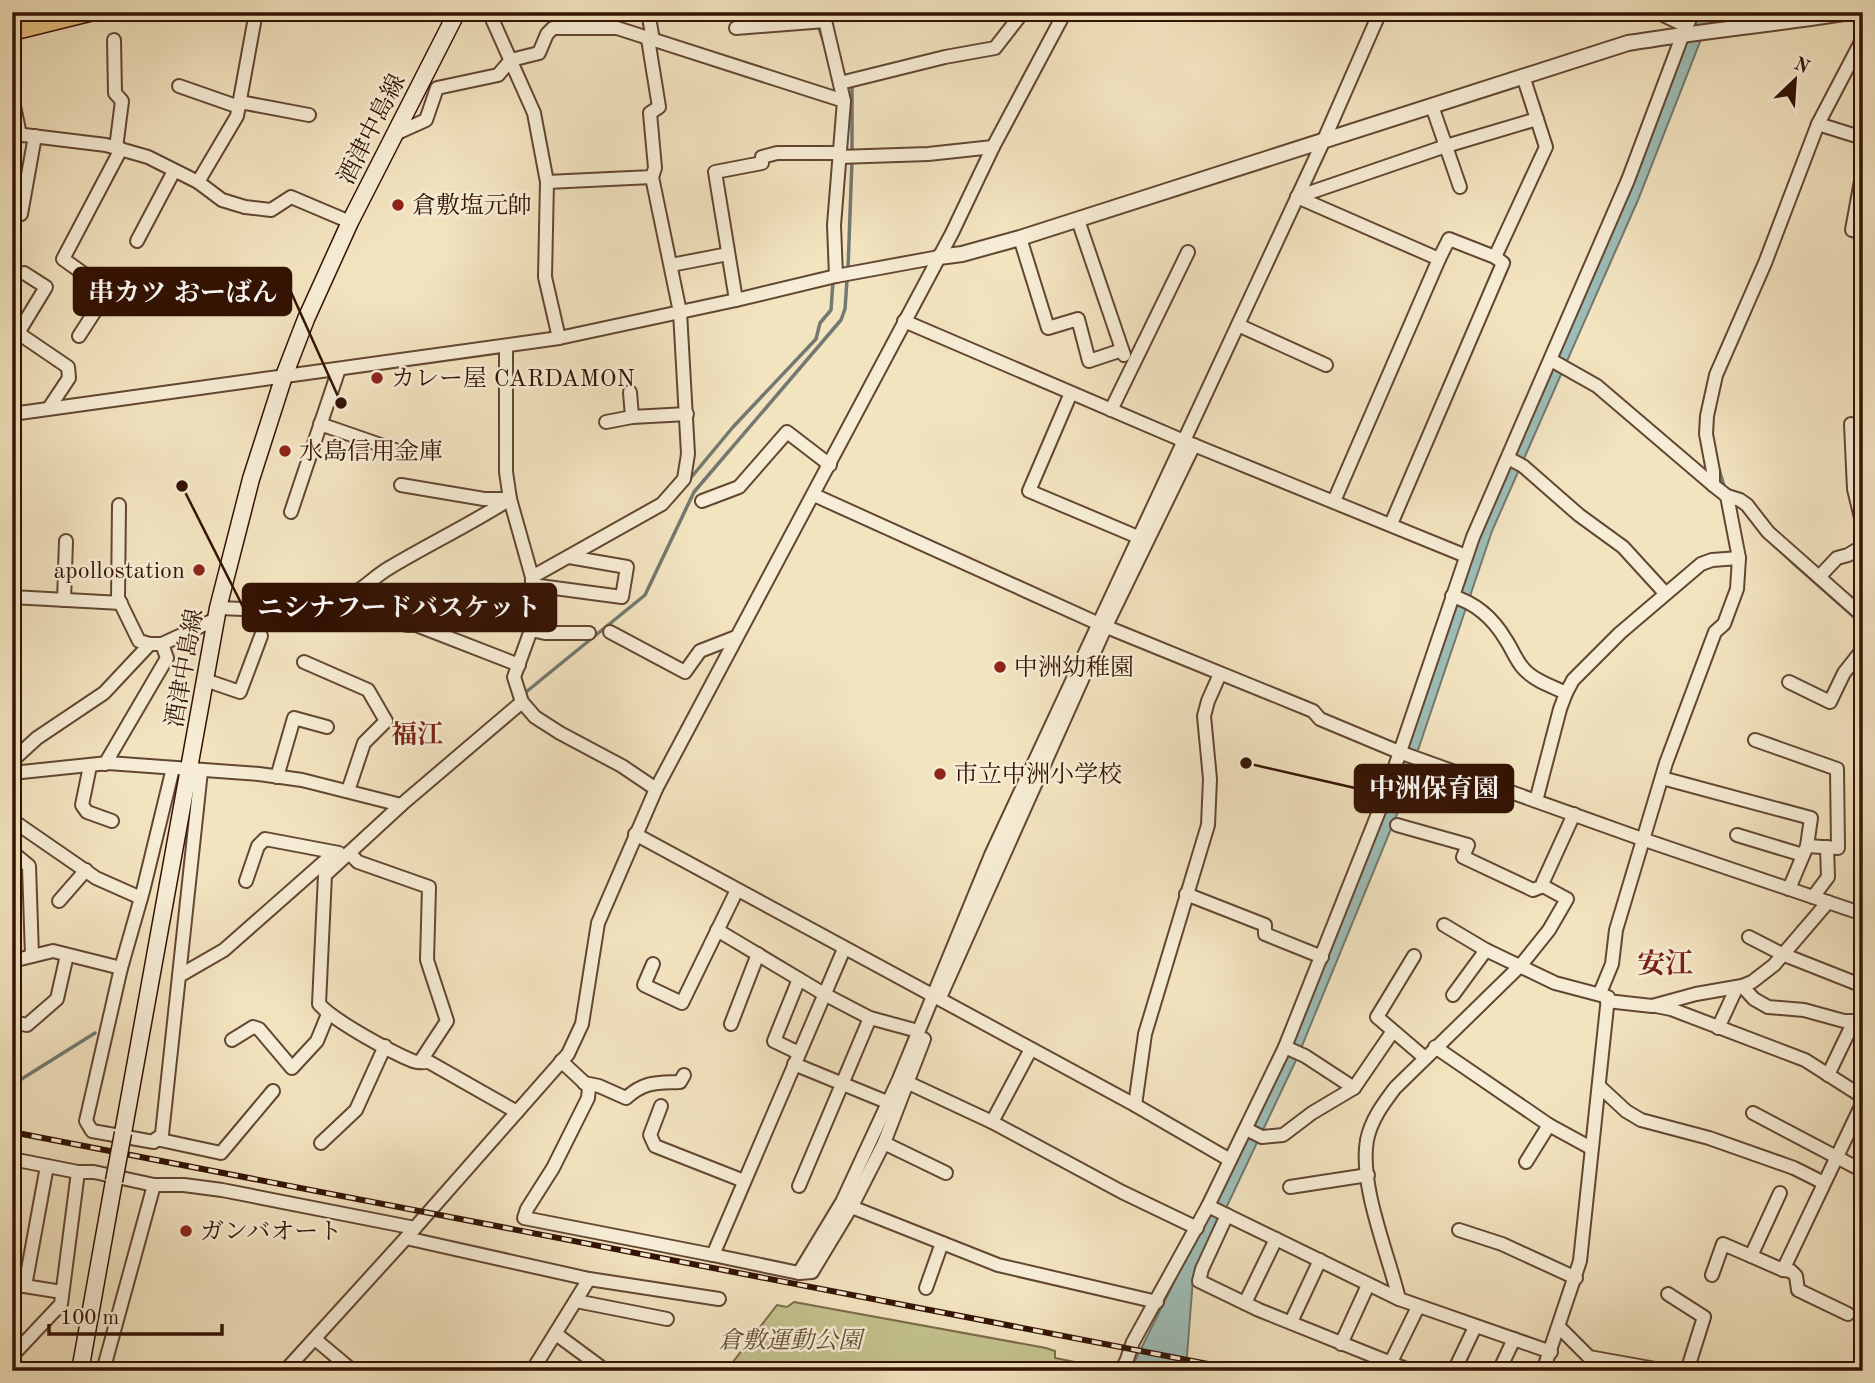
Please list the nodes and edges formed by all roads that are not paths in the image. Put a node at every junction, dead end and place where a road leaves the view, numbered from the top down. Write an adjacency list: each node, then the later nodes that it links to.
1 (19, 12): 13 (main road)
2 (89, 12): 17 (main road)
3 (256, 12): 27 (street)
4 (457, 12): 32 (main road, 酒津中島線)
5 (489, 12): 21 (street)
6 (648, 12): 19 (street)
7 (1023, 12): 23 (street)
8 (1065, 12): 38 (street)
9 (1380, 12): 36 (street)
10 (1657, 12): 16 (street)
11 (1693, 12): 16 (street)
12 (1850, 12): 16 (street)
13 (12, 14)
14 (824, 17): 15 (street); 23 (street)
15 (736, 27)
16 (1685, 31): 22 (street); 70 (street)
17 (12, 32)
18 (1863, 38): 31 (street)
19 (651, 39): 21 (street); 26 (street); 43 (street)
20 (114, 40): 39 (street)
21 (511, 60): 32 (street); 45 (street)
22 (1523, 76): 28 (street); 30 (street)
23 (840, 83): 26 (street)
24 (179, 86): 27 (street)
25 (12, 96): 33 (street)
26 (844, 101): 40 (street)
27 (239, 104): 29 (street); 44 (street)
28 (1432, 106): 36 (street); 37 (street)
29 (309, 115)
30 (1537, 119): 37 (street); 57 (street)
31 (1818, 124): 35 (street); 90 (street)
32 (395, 134): 50 (main road, 酒津中島線)
33 (16, 136): 34 (street)
34 (35, 136): 39 (street); 48 (street)
35 (1863, 138)
36 (1323, 142): 47 (street); 49 (street)
37 (1446, 146): 46 (street); 47 (street)
38 (993, 147): 40 (street); 56 (street)
39 (118, 148): 42 (street); 66 (street)
40 (842, 155): 55 (street); 61 (street)
41 (1863, 170): 51 (street)
42 (174, 171): 44 (street); 53 (street)
43 (652, 177): 45 (street); 59 (street)
44 (198, 182): 50 (street)
45 (547, 182): 67 (street)
46 (1460, 187)
47 (1297, 197): 58 (street); 65 (street)
48 (12, 213)
49 (1079, 220): 52 (street); 69 (street)
50 (350, 222): 74 (main road, 酒津中島線)
51 (1863, 233)
52 (1020, 238): 56 (street); 69 (street)
53 (137, 241)
54 (1188, 251): 73 (street)
55 (728, 254): 59 (street); 62 (street)
56 (939, 257): 61 (street); 64 (street)
57 (1495, 257): 58 (street); 98 (street)
58 (1439, 260): 95 (street)
59 (671, 265): 63 (street)
60 (24, 273): 77 (street)
61 (836, 276): 62 (street)
62 (736, 300): 63 (street)
63 (680, 312): 67 (street); 80 (street)
64 (904, 321): 76 (street); 88 (street)
65 (1238, 324): 71 (street); 85 (street)
66 (79, 336)
67 (559, 338): 68 (street)
68 (506, 346): 72 (street); 93 (street)
69 (1122, 350): 73 (street)
70 (1552, 361): 87 (street); 90 (street)
71 (1326, 365)
72 (339, 369): 74 (street); 83 (street)
73 (1129, 370): 78 (street)
74 (284, 376): 77 (street); 113 (main road, 酒津中島線)
75 (630, 392): 81 (street)
76 (1071, 393): 78 (street); 100 (street)
77 (49, 408): 79 (street)
78 (1111, 410): 85 (street)
79 (12, 414)
80 (687, 414): 81 (street); 104 (street)
81 (632, 418): 82 (street)
82 (606, 422)
83 (320, 424): 86 (street); 97 (street)
84 (1852, 424): 99 (street)
85 (1189, 443): 95 (street); 100 (street); 116 (street)
86 (395, 450)
87 (1514, 461): 103 (street); 108 (street)
88 (830, 465): 91 (street); 94 (street)
89 (401, 485): 93 (street)
90 (1713, 485): 92 (street)
91 (814, 495): 116 (street); 121 (street)
92 (1733, 498): 105 (street); 106 (street)
93 (510, 499): 107 (street); 113 (street)
94 (702, 501)
95 (1334, 501): 98 (street)
96 (119, 505): 112 (street)
97 (292, 512)
98 (1391, 524): 103 (street)
99 (1863, 527)
100 (1138, 537): 116 (street)
101 (66, 541): 111 (street)
102 (1863, 545): 106 (street)
103 (1466, 556): 110 (street)
104 (569, 557): 107 (street); 107 (street)
105 (1737, 558): 108 (street); 140 (street)
106 (1819, 577): 114 (street)
107 (532, 581): 117 (street)
108 (1665, 593): 129 (street)
109 (12, 597): 111 (street)
110 (1455, 597): 129 (street); 133 (street)
111 (64, 600): 112 (street)
112 (121, 603): 122 (street)
113 (217, 613): 122 (street); 127 (main road, 酒津中島線)
114 (1863, 616)
115 (407, 625): 125 (street)
116 (1101, 625): 126 (street); 189 (street)
117 (533, 630): 119 (street); 125 (street)
118 (610, 632): 121 (street)
119 (589, 633)
120 (261, 636): 127 (street)
121 (736, 637): 141 (street)
122 (156, 644): 134 (street); 135 (street)
123 (1863, 649): 128 (street)
124 (304, 662): 142 (street)
125 (519, 665): 130 (street)
126 (1220, 674): 133 (street); 161 (street)
127 (205, 680): 137 (main road, 酒津中島線)
128 (1789, 682)
129 (1566, 693): 143 (street)
130 (522, 702): 141 (street); 144 (street)
131 (327, 727): 139 (street)
132 (1755, 740): 152 (street)
133 (1401, 753): 143 (street); 177 (street)
134 (12, 761)
135 (105, 764): 136 (street); 137 (street)
136 (90, 766): 138 (street); 147 (street)
137 (188, 770): 139 (street); 163 (street); 182 (street); 285 (main road, 酒津中島線, bridge)
138 (12, 773)
139 (277, 777): 142 (street)
140 (1664, 779): 151 (street); 153 (street)
141 (656, 789): 149 (street)
142 (348, 791): 144 (street)
143 (1536, 800): 145 (street)
144 (401, 805): 155 (street)
145 (1574, 814): 151 (street); 158 (street)
146 (12, 820): 156 (street)
147 (111, 821)
148 (1397, 825): 158 (street)
149 (635, 834): 160 (street); 206 (street)
150 (1737, 835): 153 (street)
151 (1642, 839): 159 (street); 188 (street)
152 (1827, 847): 153 (street); 162 (street)
153 (1805, 850): 159 (street)
154 (12, 852): 175 (street)
155 (342, 853): 157 (street); 182 (street); 191 (street); 207 (street)
156 (86, 870): 163 (street); 164 (street)
157 (246, 881)
158 (1543, 886): 180 (street)
159 (1790, 889): 162 (street)
160 (737, 890): 168 (street); 170 (street)
161 (1186, 894): 177 (street); 218 (street)
162 (1813, 897): 165 (street)
163 (141, 898): 181 (street)
164 (59, 901)
165 (1828, 902): 166 (street); 173 (street)
166 (1863, 914)
167 (1444, 925): 171 (street)
168 (717, 930): 172 (street); 179 (street)
169 (1749, 937): 173 (street)
170 (844, 948): 186 (street); 189 (street)
171 (1486, 950): 180 (street); 187 (street)
172 (758, 954): 183 (street); 195 (street)
173 (1783, 954): 184 (street); 185 (street)
174 (68, 955): 175 (street); 181 (street); 194 (street)
175 (32, 956): 178 (street)
176 (1414, 956): 198 (street)
177 (1322, 957): 203 (street)
178 (12, 961)
179 (653, 964)
180 (1521, 965): 188 (street); 201 (street)
181 (121, 968): 225 (street)
182 (179, 976): 225 (street)
183 (799, 979): 186 (street); 205 (street)
184 (1863, 986)
185 (1739, 987): 190 (street); 193 (street); 196 (street)
186 (824, 994): 192 (street); 205 (street)
187 (1453, 995)
188 (1604, 996): 190 (street); 213 (street)
189 (936, 998): 197 (street); 202 (street); 210 (street)
190 (1652, 1006): 196 (street)
191 (328, 1014): 199 (street); 200 (street)
192 (870, 1018): 197 (street); 212 (street)
193 (1859, 1021): 209 (street)
194 (12, 1022)
195 (731, 1024)
196 (1718, 1028): 209 (street)
197 (918, 1031): 210 (street)
198 (1393, 1031): 204 (street); 214 (street)
199 (232, 1040)
200 (385, 1046): 207 (street); 226 (street)
201 (1435, 1047): 204 (street); 223 (street)
202 (1031, 1049): 218 (street); 222 (street)
203 (1291, 1049): 214 (street); 224 (street)
204 (1424, 1058): 237 (street)
205 (797, 1059): 212 (street); 238 (street)
206 (561, 1061): 211 (street); 220 (street)
207 (420, 1062): 220 (street)
208 (684, 1075): 211 (street)
209 (1828, 1075): 216 (street)
210 (903, 1081): 217 (street); 222 (street); 227 (street)
211 (584, 1083): 252 (street)
212 (843, 1085): 217 (street); 241 (street)
213 (1599, 1086): 228 (street); 239 (street)
214 (1354, 1088): 224 (street)
215 (273, 1091): 225 (street)
216 (1863, 1100): 229 (street)
217 (887, 1102): 244 (street)
218 (1135, 1105): 231 (street)
219 (661, 1106): 238 (street)
220 (517, 1112): 249 (street)
221 (1754, 1112): 229 (street)
222 (992, 1122): 247 (street)
223 (1549, 1125): 228 (street); 232 (street)
224 (1253, 1132): 231 (street)
225 (156, 1139)
226 (321, 1143)
227 (884, 1143): 236 (street); 244 (street)
228 (1588, 1148): 259 (street)
229 (1837, 1157): 234 (street); 239 (street)
230 (12, 1159): 233 (street)
231 (1230, 1160): 245 (street)
232 (1526, 1162)
233 (47, 1166): 235 (street); 261 (street)
234 (1863, 1171)
235 (78, 1172): 240 (street); 264 (street)
236 (946, 1173)
237 (1368, 1175): 242 (street); 267 (street)
238 (744, 1181): 252 (street)
239 (1824, 1184): 257 (street)
240 (154, 1185): 249 (street); 286 (street)
241 (799, 1186)
242 (1290, 1187)
243 (1780, 1193): 253 (street)
244 (846, 1205): 251 (street); 252 (street)
245 (1210, 1207): 246 (street); 247 (street)
246 (1226, 1215): 250 (street); 256 (street)
247 (1197, 1228): 254 (street)
248 (1459, 1230): 259 (street)
249 (411, 1233): 260 (street); 278 (street)
250 (1276, 1239): 255 (street); 270 (street)
251 (942, 1243): 263 (street); 269 (street)
252 (713, 1255)
253 (1751, 1256): 257 (street); 258 (street)
254 (1182, 1260): 256 (street); 269 (street)
255 (1320, 1260): 262 (street); 274 (street)
256 (1200, 1268): 270 (street)
257 (1783, 1270): 272 (street)
258 (1712, 1275)
259 (1573, 1277): 276 (street)
260 (589, 1279): 266 (street); 268 (street)
261 (19, 1285): 264 (street)
262 (1368, 1285): 267 (street); 280 (street)
263 (926, 1289)
264 (62, 1292): 282 (street)
265 (1668, 1294): 296 (street)
266 (719, 1299)
267 (1399, 1299): 271 (street)
268 (576, 1301): 273 (street); 277 (street)
269 (1157, 1302): 284 (street)
270 (1245, 1303): 274 (street)
271 (1418, 1307): 275 (street); 283 (street)
272 (1848, 1314)
273 (667, 1319)
274 (1291, 1322): 280 (street)
275 (1475, 1327): 279 (street); 292 (street)
276 (1559, 1327): 281 (street); 295 (street)
277 (556, 1334): 289 (street); 290 (street)
278 (315, 1339): 287 (street); 288 (street)
279 (1514, 1339): 281 (street); 293 (street)
280 (1340, 1344): 283 (street)
281 (1548, 1351): 294 (street)
282 (12, 1356)
283 (1390, 1364): 291 (street)
284 (1124, 1368)
285 (80, 1371)
286 (103, 1371)
287 (285, 1371)
288 (353, 1371)
289 (532, 1371)
290 (606, 1371)
291 (1410, 1371)
292 (1454, 1371)
293 (1499, 1371)
294 (1543, 1371)
295 (1667, 1371)
296 (1687, 1371)

